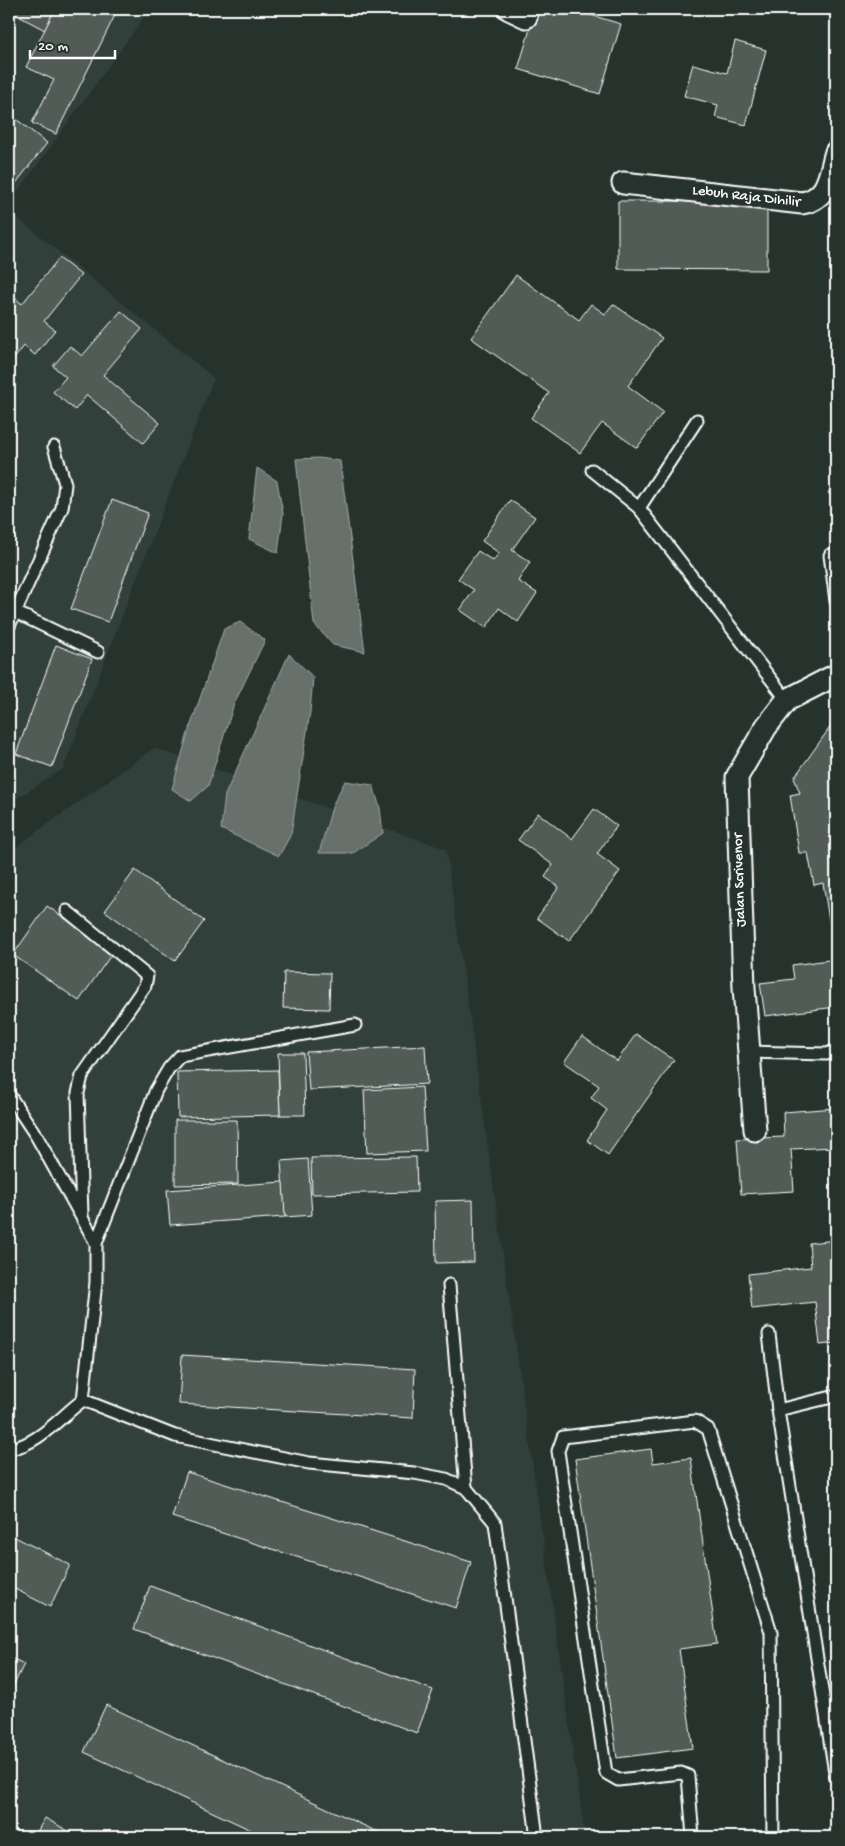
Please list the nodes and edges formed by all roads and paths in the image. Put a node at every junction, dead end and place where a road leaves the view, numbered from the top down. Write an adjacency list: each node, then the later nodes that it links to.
1 (836, 152): 2 (street, Lebuh Raja Dihilir)
2 (624, 184)
3 (696, 420): 6 (lane)
4 (54, 447): 9 (lane)
5 (592, 470): 6 (lane)
6 (639, 508): 13 (lane)
7 (830, 555): 8 (lane)
8 (836, 601)
9 (15, 612): 10 (lane); 11 (lane)
10 (9, 626)
11 (98, 652)
12 (836, 675): 13 (street, Jalan Scrivenor)
13 (787, 700): 17 (street, Jalan Scrivenor)
14 (67, 911): 20 (lane)
15 (355, 1025): 21 (lane)
16 (836, 1050): 17 (lane)
17 (749, 1052): 19 (street, Jalan Scrivenor)
18 (9, 1095): 20 (lane)
19 (755, 1130)
20 (82, 1217): 21 (lane)
21 (96, 1243): 25 (lane)
22 (449, 1285): 28 (lane)
23 (769, 1334): 26 (lane)
24 (836, 1396): 26 (lane)
25 (83, 1400): 27 (lane); 28 (lane)
26 (778, 1410): 29 (lane)
27 (9, 1449)
28 (466, 1488): 30 (lane)
29 (836, 1779)
30 (537, 1837)
31 (693, 1837): 32 (lane)
32 (773, 1837)

